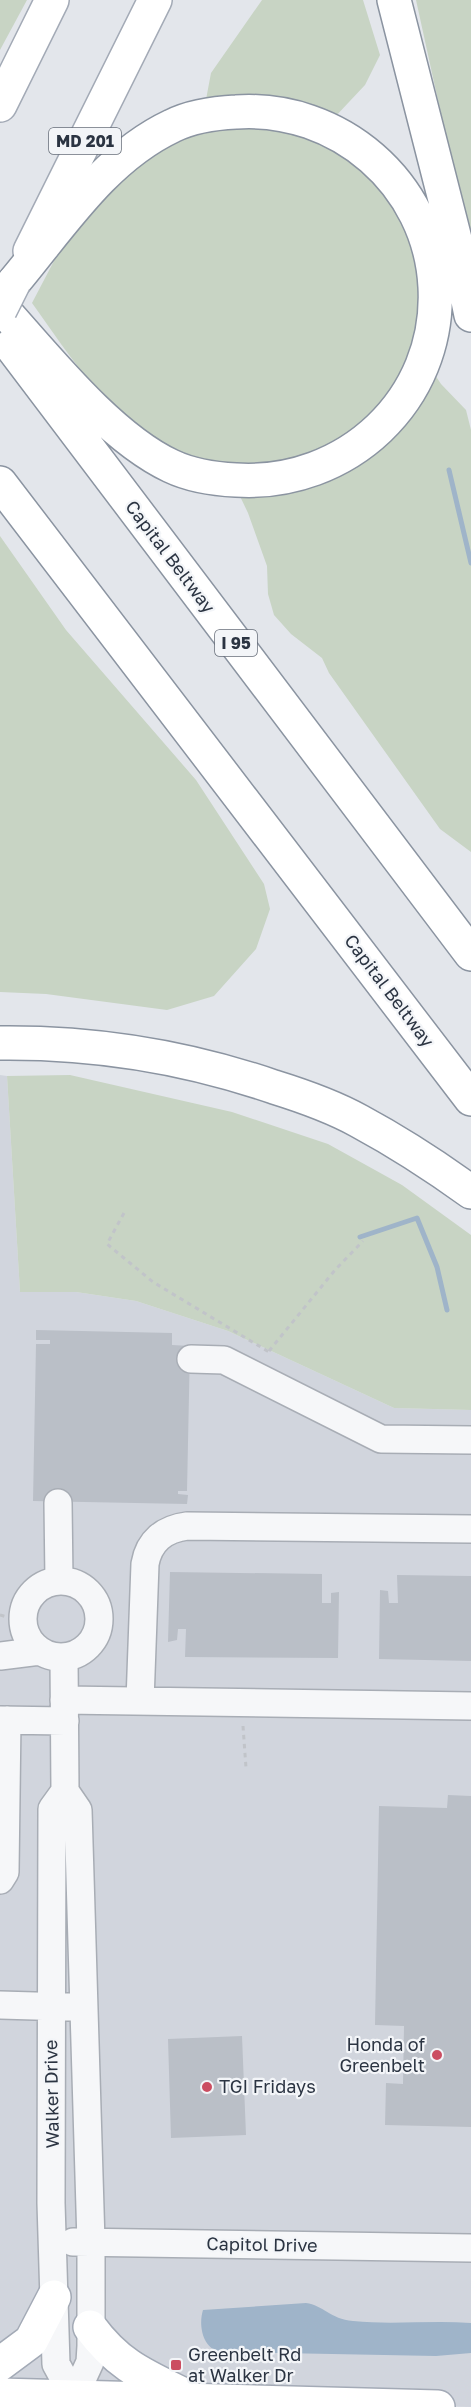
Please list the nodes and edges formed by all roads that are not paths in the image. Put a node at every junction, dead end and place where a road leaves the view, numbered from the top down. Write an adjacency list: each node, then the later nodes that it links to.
1 (52, 0): 4 (main road)
2 (155, 0): 5 (main road, MD 201)
3 (394, 0): 6 (main road)
4 (0, 105)
5 (5, 299): 5 (main road)
6 (471, 315)
7 (0, 332): 9 (main road, Capital Beltway / I 95)
8 (0, 483): 11 (main road, Capital Beltway)
9 (471, 954)
10 (0, 1043): 12 (main road)
11 (471, 1099)
12 (471, 1192)
13 (190, 1359): 14 (street)
14 (471, 1440)
15 (58, 1503): 17 (street)
16 (471, 1529): 20 (street)
17 (59, 1580): 18 (street); 18 (street)
18 (52, 1654): 19 (street); 22 (street, Walker Drive)
19 (0, 1656)
20 (140, 1701): 21 (street); 22 (street)
21 (471, 1706)
22 (65, 1710): 23 (street); 24 (street, Walker Drive)
23 (4, 1720): 25 (street)
24 (65, 1791): 27 (street, Walker Drive); 28 (street, Walker Drive)
25 (0, 1880)
26 (0, 2005): 27 (street)
27 (51, 2007): 28 (street); 29 (street, Walker Drive)
28 (82, 2007): 30 (street, Walker Drive)
29 (53, 2241): 30 (street, Capitol Drive); 32 (street, Walker Drive)
30 (91, 2242): 31 (street, Capitol Drive); 33 (street, Walker Drive)
31 (471, 2248)
32 (54, 2297): 34 (main road); 37 (street, Walker Drive)
33 (90, 2327): 36 (main road); 37 (street, Walker Drive)
34 (0, 2364)
35 (0, 2395): 37 (main road)
36 (194, 2400): 37 (main road); 38 (main road)
37 (74, 2402)
38 (438, 2407)

